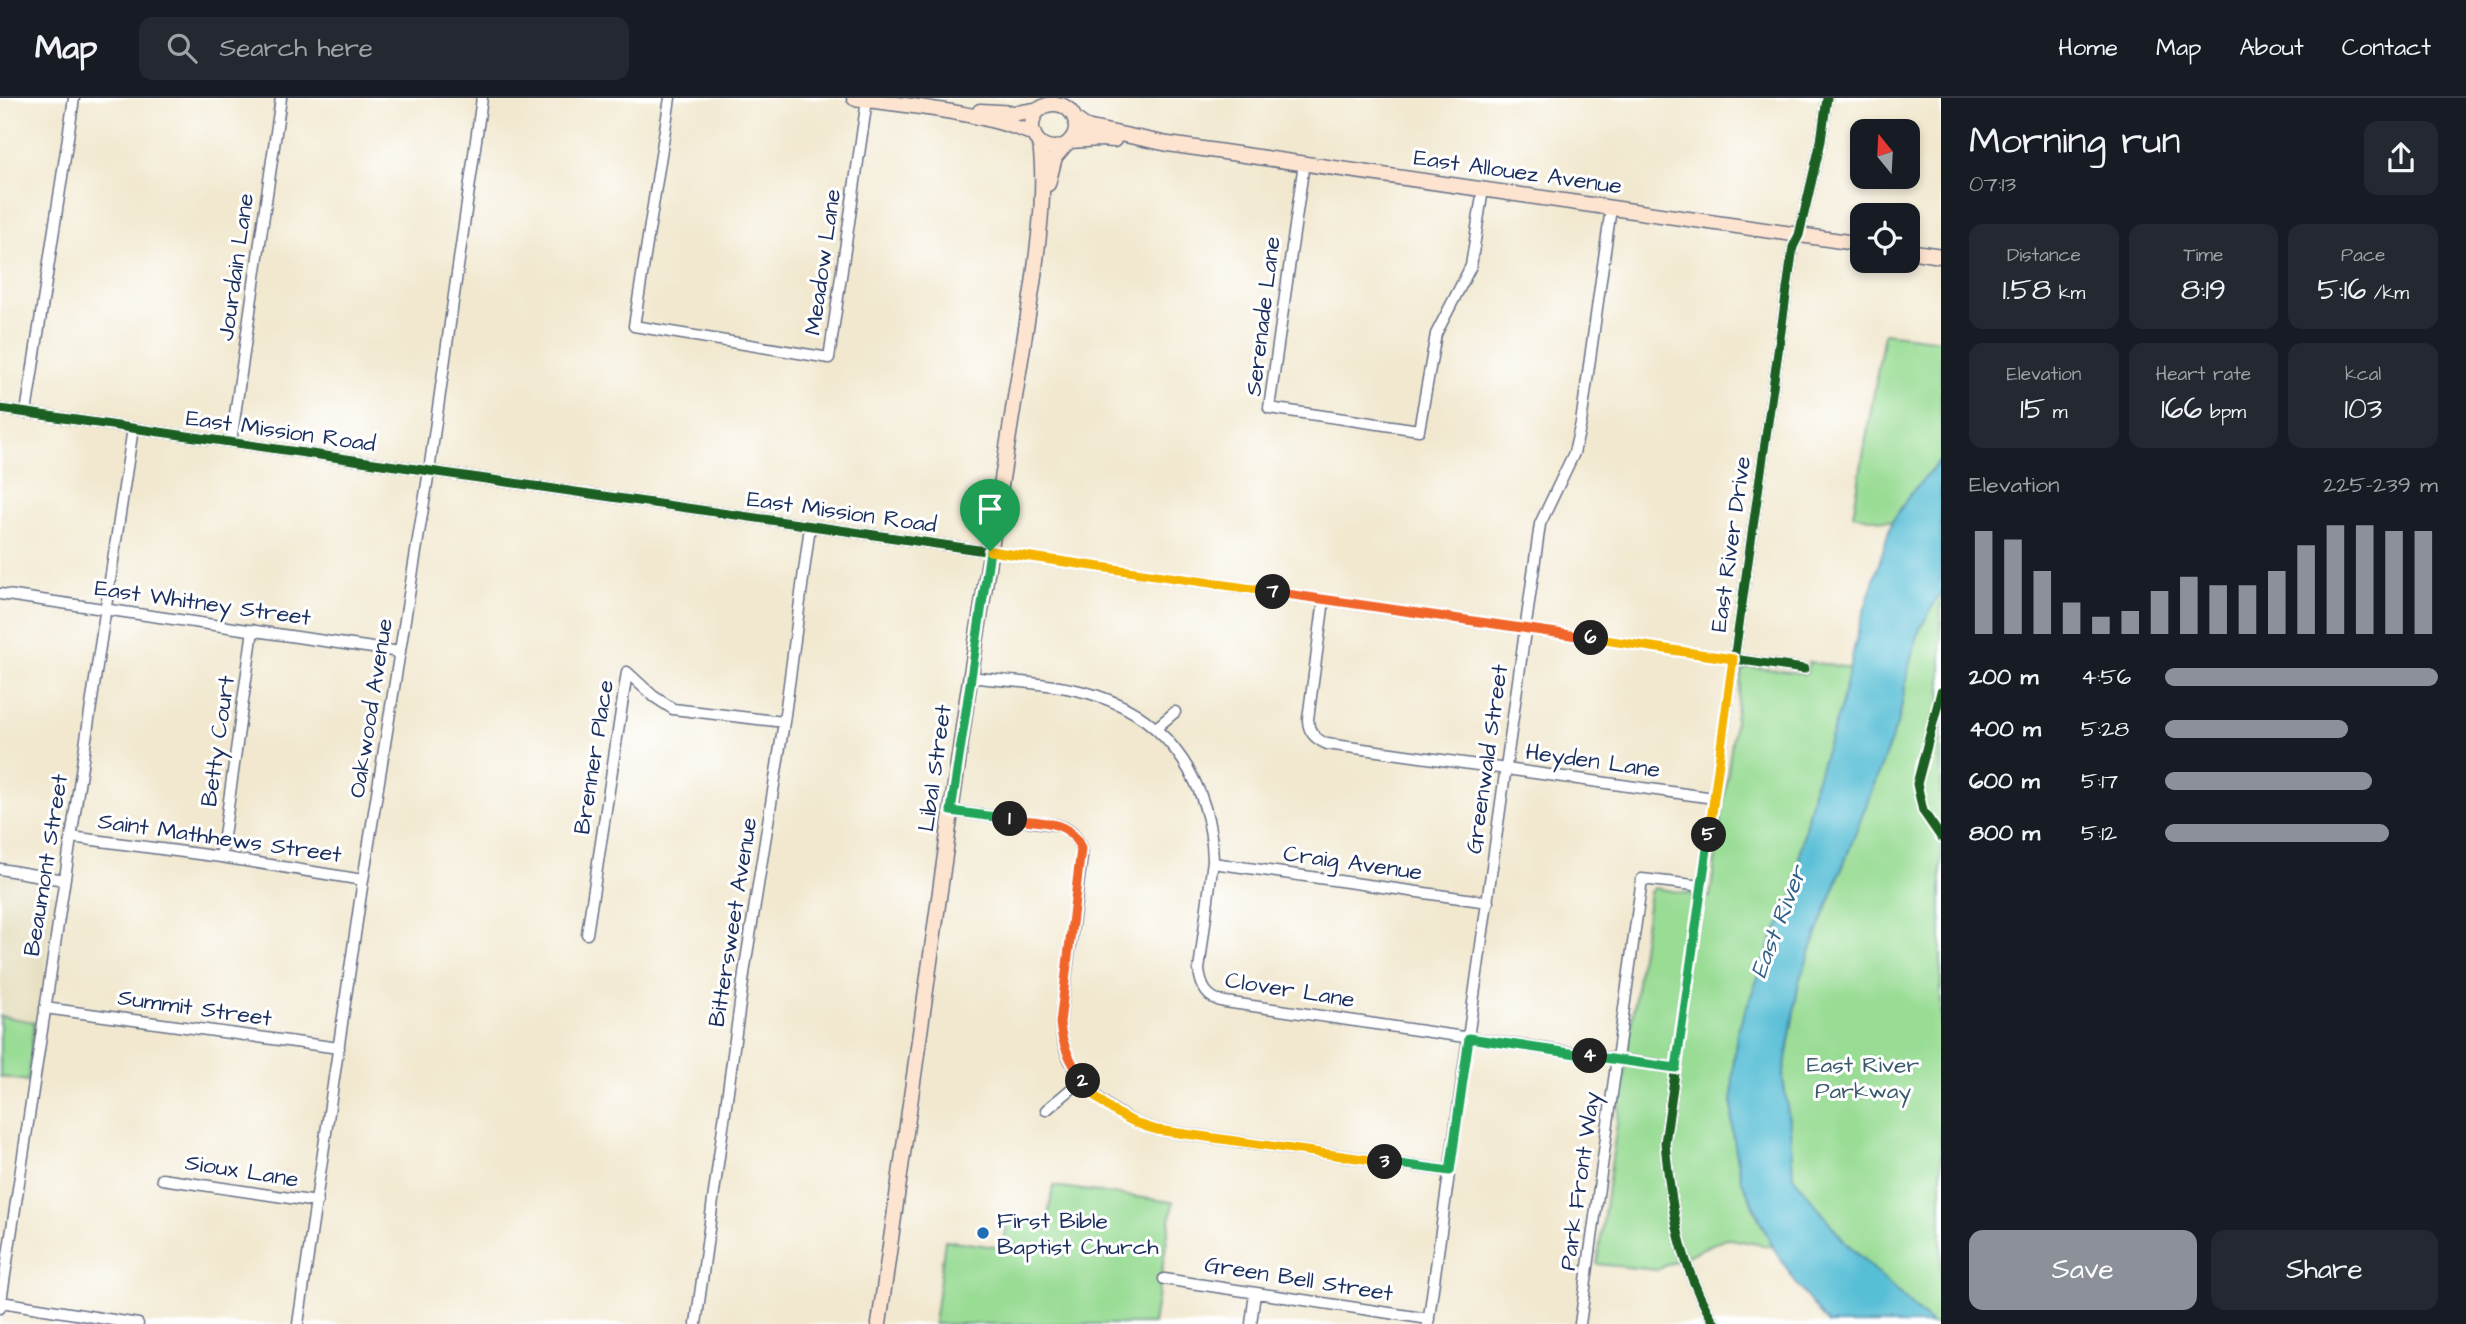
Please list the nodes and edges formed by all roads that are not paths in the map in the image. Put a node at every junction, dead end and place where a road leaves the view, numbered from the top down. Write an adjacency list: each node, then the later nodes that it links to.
1 (74, 98): 22 (street)
2 (281, 98): 24 (street, Jourdain Lane)
3 (482, 98): 25 (street, Oakwood Avenue)
4 (670, 98): 6 (street, Meadow Lane)
5 (1827, 98): 17 (street, East River Drive)
6 (861, 99): 9 (street)
7 (1047, 104): 8 (street); 9 (street); 10 (street)
8 (1071, 109): 11 (street); 12 (street, East Allouez Avenue)
9 (947, 111): 10 (street)
10 (1037, 138): 11 (street); 16 (street, Libal Street)
11 (1067, 143): 12 (street, East Allouez Avenue); 16 (street, Libal Street)
12 (1168, 144): 13 (street, East Allouez Avenue)
13 (1304, 163): 14 (street, East Allouez Avenue); 14 (street, Serenade Lane)
14 (1483, 189): 15 (street, East Allouez Avenue)
15 (1611, 208): 17 (street, East Allouez Avenue); 31 (street, Greenwald Street)
16 (1041, 220): 27 (street, Libal Street)
17 (1800, 235): 18 (street, East Allouez Avenue); 34 (street, East River Drive)
18 (1850, 242)
19 (1920, 253): 20 (street)
20 (1941, 256)
21 (0, 409): 22 (street, East Mission Road)
22 (26, 413): 23 (street, East Mission Road)
23 (133, 428): 24 (street, East Mission Road); 30 (street, Beaumont Street)
24 (231, 442): 25 (street, East Mission Road)
25 (429, 471): 26 (street, East Mission Road); 33 (street, Oakwood Avenue)
26 (810, 526): 27 (street, East Mission Road); 38 (street, Bittersweet Avenue)
27 (990, 551): 29 (street, East Mission Road); 36 (street, Libal Street)
28 (0, 594): 30 (street, East Whitney Street)
29 (1324, 600): 31 (street, East Mission Road); 40 (street, Heyden Lane)
30 (105, 609): 32 (street, East Whitney Street); 43 (street, Beaumont Street)
31 (1526, 629): 34 (street, East Mission Road); 40 (street, Greenwald Street)
32 (253, 631): 33 (street, East Whitney Street); 44 (street, Betty Court)
33 (400, 652): 48 (street, Oakwood Avenue)
34 (1733, 659): 35 (street, East Mission Road); 41 (street, East River Drive)
35 (1804, 669)
36 (970, 677): 39 (street, Clover Lane); 42 (street, Libal Street)
37 (1175, 712): 39 (street)
38 (784, 723): 51 (street, Brenner Place); 69 (street, Bittersweet Avenue)
39 (1156, 728): 45 (street, Clover Lane)
40 (1506, 769): 41 (street, Heyden Lane); 50 (street, Greenwald Street)
41 (1714, 797): 49 (street, East River Drive)
42 (951, 811): 57 (street); 70 (street, Libal Street)
43 (71, 837): 44 (street, Saint Mathhews Street); 47 (street, Beaumont Street)
44 (221, 857): 48 (street, Saint Mathhews Street)
45 (1213, 863): 50 (street, Craig Avenue); 53 (street, Clover Lane)
46 (0, 869): 47 (street)
47 (64, 880): 52 (street, Beaumont Street)
48 (363, 880): 54 (street, Oakwood Avenue)
49 (1702, 886): 55 (street, Park Front Way); 56 (street, East River Drive)
50 (1488, 902): 53 (street, Greenwald Street)
51 (587, 934)
52 (45, 1008): 54 (street, Summit Street); 64 (street, Beaumont Street)
53 (1469, 1038): 55 (street, Clover Lane); 59 (street, Greenwald Street)
54 (339, 1048): 61 (street, Oakwood Avenue)
55 (1617, 1060): 56 (street, Clover Lane); 72 (street, Park Front Way)
56 (1676, 1068): 73 (street, East River Drive)
57 (1082, 1080): 58 (street); 59 (street)
58 (1046, 1110)
59 (1450, 1171): 66 (street, Greenwald Street)
60 (162, 1179): 61 (street, Sioux Lane)
61 (317, 1202): 68 (street, Oakwood Avenue)
62 (1164, 1279): 63 (street, Green Bell Street)
63 (1255, 1293): 66 (street, Green Bell Street); 71 (street)
64 (1, 1302): 65 (street, Beaumont Street); 67 (street)
65 (0, 1308)
66 (1428, 1321)
67 (138, 1324)
68 (298, 1324)
69 (696, 1324)
70 (878, 1324)
71 (1251, 1324)
72 (1580, 1324)
73 (1715, 1324)

